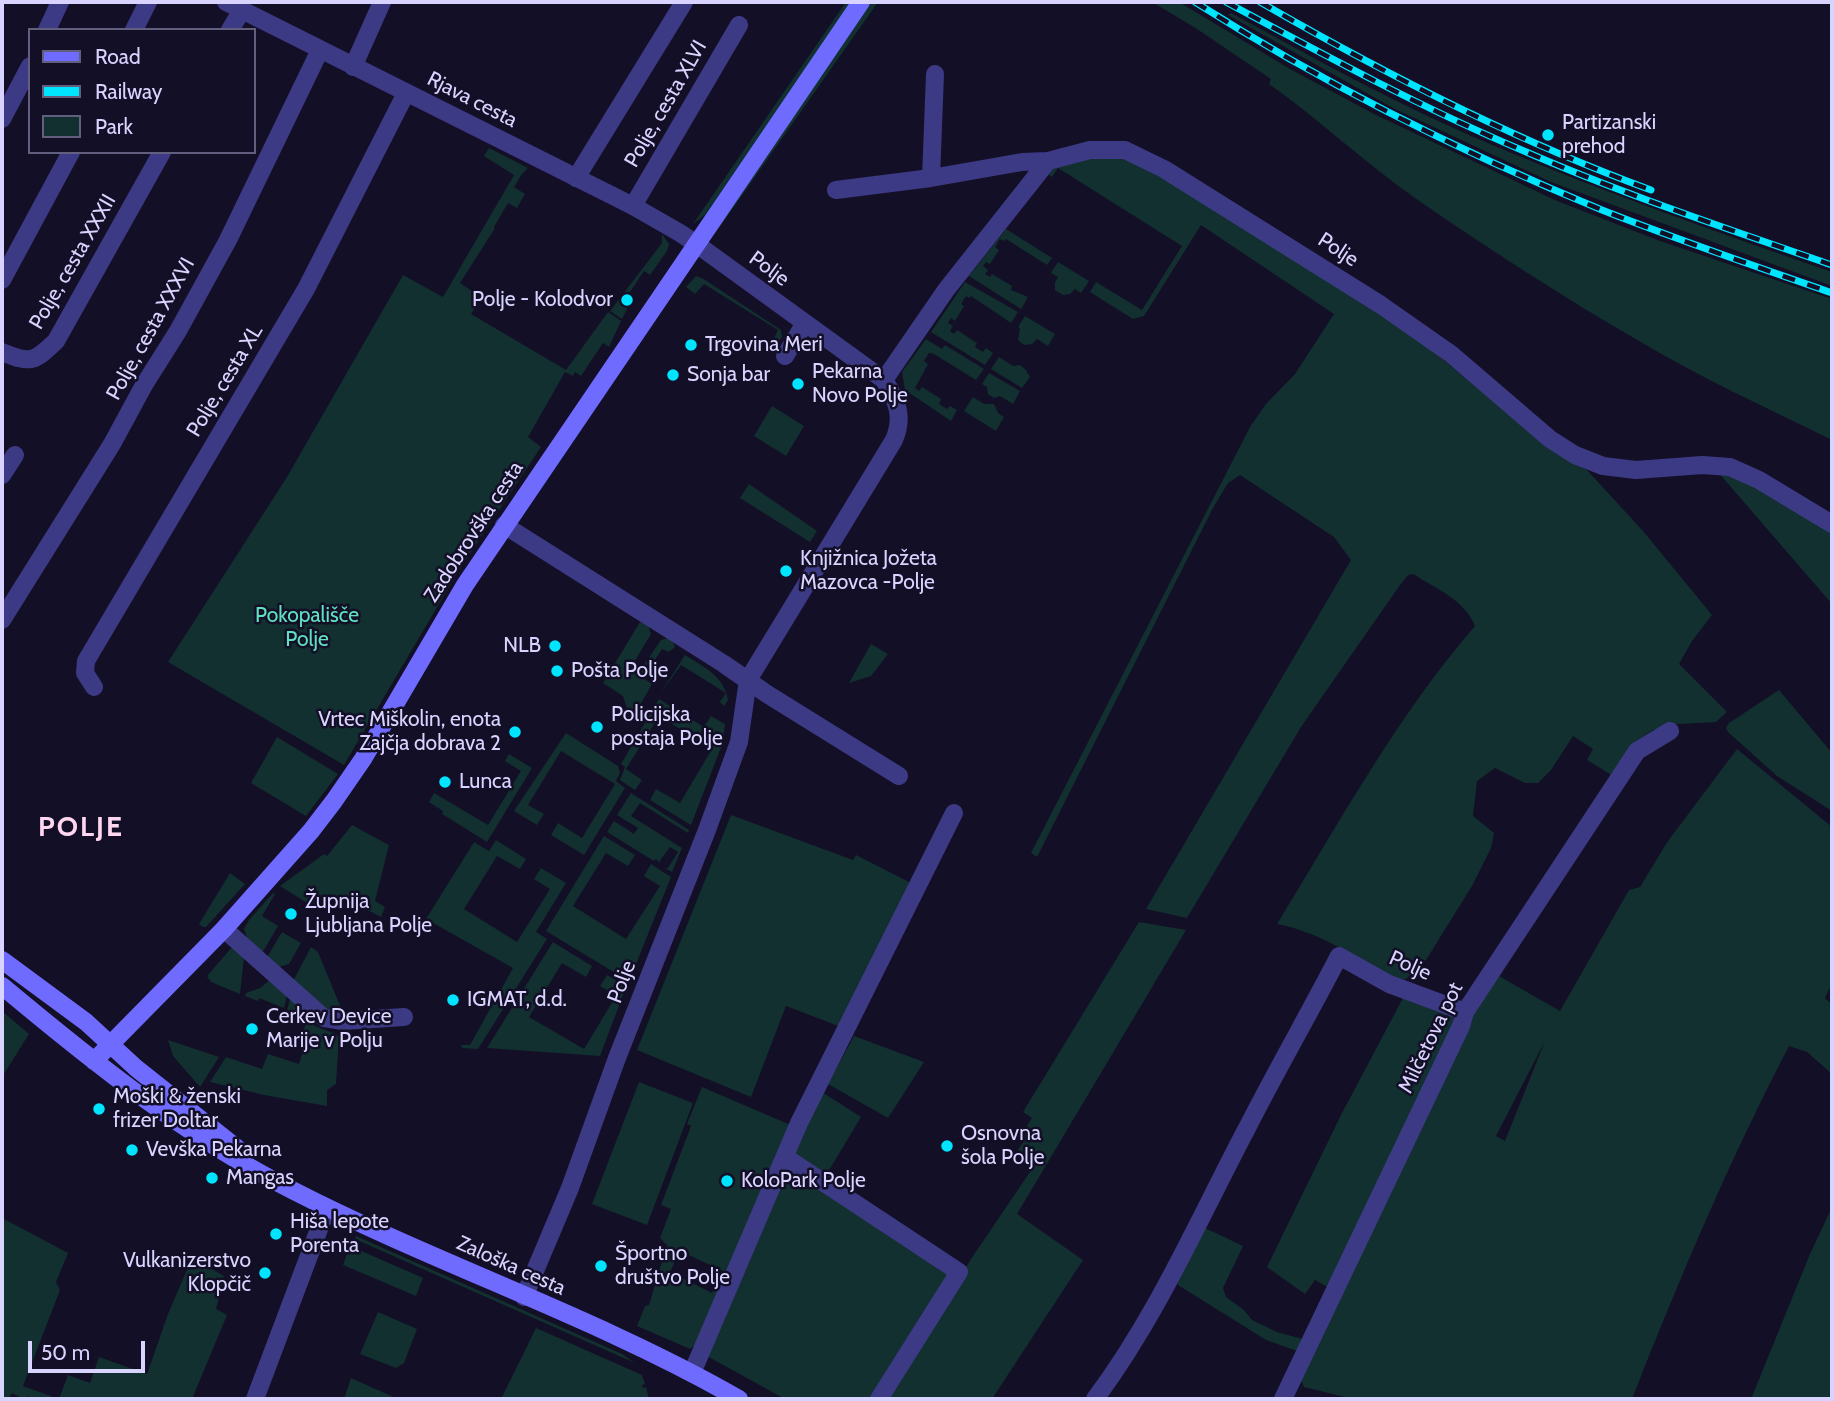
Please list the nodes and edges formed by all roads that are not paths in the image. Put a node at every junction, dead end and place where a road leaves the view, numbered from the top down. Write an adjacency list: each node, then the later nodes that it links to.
1 (60, 2): 8 (street)
2 (148, 2): 9 (street)
3 (382, 2): 12 (street)
4 (684, 2): 20 (street)
5 (861, 2): 24 (main road, Zadobrovška cesta)
6 (234, 6): 10 (street); 11 (street, Rjava cesta)
7 (739, 25): 23 (street, Polje, cesta XLVI)
8 (48, 28)
9 (135, 28)
10 (230, 28)
11 (320, 50): 12 (street, Rjava cesta); 34 (street, Polje, cesta XXXVI)
12 (352, 66): 15 (street, Rjava cesta)
13 (28, 70): 16 (street)
14 (935, 74): 21 (street)
15 (406, 93): 20 (street, Rjava cesta); 36 (street, Polje, cesta XL)
16 (2, 119)
17 (70, 154): 25 (street)
18 (161, 154): 27 (street, Polje, cesta XXXII)
19 (1048, 162): 21 (street, Polje); 29 (street); 32 (street, Polje)
20 (576, 178): 23 (street, Rjava cesta)
21 (931, 178): 22 (street, Polje)
22 (836, 190)
23 (633, 206): 24 (street, Rjava cesta)
24 (695, 243): 26 (street, Polje); 33 (main road, Zadobrovška cesta)
25 (2, 280)
26 (805, 323): 28 (street); 29 (street, Polje)
27 (2, 352)
28 (785, 356)
29 (884, 380): 35 (street, Polje)
30 (15, 455): 31 (street)
31 (2, 475)
32 (1832, 524)
33 (505, 525): 35 (street); 40 (main road, Zadobrovška cesta)
34 (2, 620)
35 (748, 680): 38 (street); 50 (street, Polje)
36 (94, 687)
37 (1670, 730): 43 (street, Milčetova pot)
38 (899, 776)
39 (954, 813): 47 (street)
40 (224, 929): 44 (street); 45 (main road, Zadobrovška cesta)
41 (2, 960): 45 (main road, Zaloška cesta)
42 (2, 986): 46 (main road, Zaloška cesta)
43 (1465, 1012): 55 (street, Polje); 56 (street, Milčetova pot)
44 (404, 1017)
45 (111, 1043): 46 (main road, Zadobrovška cesta); 48 (main road, Zaloška cesta)
46 (94, 1061): 48 (main road, Zaloška cesta)
47 (785, 1157): 51 (street); 54 (street)
48 (265, 1176): 49 (main road, Zaloška cesta)
49 (327, 1208): 50 (main road, Zaloška cesta); 52 (street)
50 (524, 1297): 51 (main road, Zaloška cesta)
51 (692, 1373): 53 (main road, Zaloška cesta)
52 (255, 1399)
53 (739, 1399)
54 (879, 1399)
55 (1095, 1399)
56 (1283, 1399)

